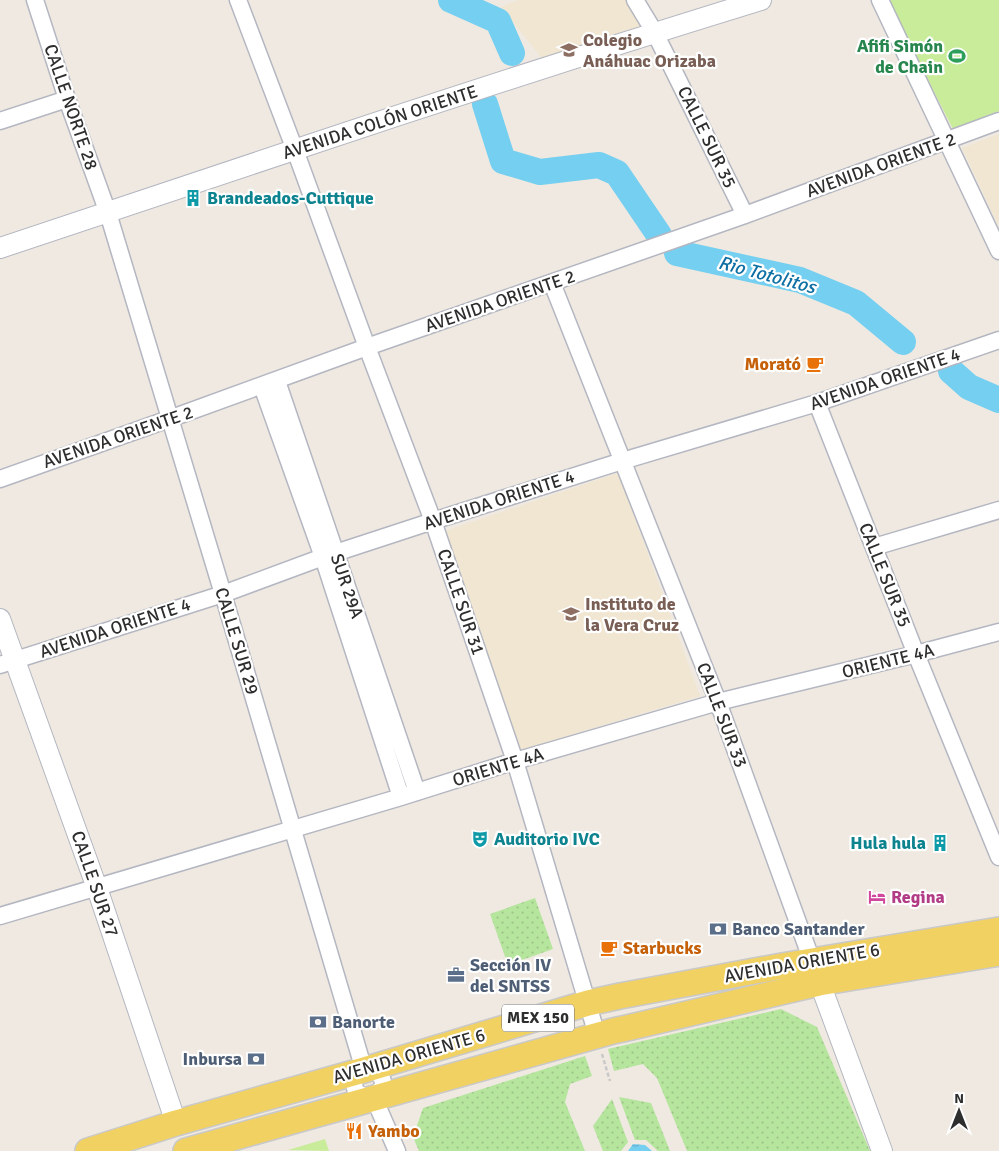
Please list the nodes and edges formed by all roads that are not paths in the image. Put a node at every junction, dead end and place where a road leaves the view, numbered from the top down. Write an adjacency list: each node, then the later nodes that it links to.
1 (35, 0): 7 (street, CALLE NORTE 28)
2 (238, 0): 11 (street, CALLE SUR 31)
3 (635, 0): 6 (street, CALLE SUR 35)
4 (761, 0): 6 (street, AVENIDA COLÓN ORIENTE)
5 (880, 0): 10 (street)
6 (655, 33): 11 (street, AVENIDA COLÓN ORIENTE); 13 (street, CALLE SUR 35)
7 (67, 99): 8 (street); 12 (street, CALLE NORTE 28)
8 (0, 121)
9 (999, 121): 10 (street, AVENIDA ORIENTE 2)
10 (947, 141): 13 (street, AVENIDA ORIENTE 2); 15 (street)
11 (295, 150): 12 (street, AVENIDA COLÓN ORIENTE); 18 (street, CALLE SUR 31)
12 (108, 213): 14 (street, AVENIDA COLÓN ORIENTE); 21 (street, CALLE SUR 29)
13 (745, 215): 16 (street, AVENIDA ORIENTE 2)
14 (0, 248)
15 (999, 251)
16 (552, 283): 18 (street, AVENIDA ORIENTE 2); 22 (street, CALLE SUR 33)
17 (999, 340): 20 (street, AVENIDA ORIENTE 4)
18 (367, 347): 19 (street, AVENIDA ORIENTE 2); 25 (street, CALLE SUR 31)
19 (270, 383): 21 (street, AVENIDA ORIENTE 2); 27 (street, SUR 29A)
20 (817, 403): 22 (street, AVENIDA ORIENTE 4); 26 (street, CALLE SUR 35)
21 (169, 419): 23 (street, AVENIDA ORIENTE 2); 28 (street, CALLE SUR 29)
22 (622, 461): 25 (street, AVENIDA ORIENTE 4); 33 (street, CALLE SUR 33)
23 (0, 479)
24 (999, 510): 26 (street)
25 (433, 521): 27 (street, AVENIDA ORIENTE 4); 34 (street, CALLE SUR 31)
26 (874, 548): 31 (street, CALLE SUR 35)
27 (329, 555): 28 (street, AVENIDA ORIENTE 4); 35 (street, SUR 29A)
28 (223, 594): 32 (street, AVENIDA ORIENTE 4); 36 (street, CALLE SUR 29)
29 (0, 619): 32 (street, CALLE SUR 27)
30 (999, 632): 31 (street, ORIENTE 4A)
31 (916, 654): 33 (street, ORIENTE 4A); 37 (street, CALLE SUR 35)
32 (7, 663): 38 (street, CALLE SUR 27)
33 (718, 702): 34 (street, ORIENTE 4A); 42 (street, CALLE SUR 33)
34 (515, 762): 35 (street, ORIENTE 4A); 43 (street, CALLE SUR 31)
35 (409, 795): 36 (street, ORIENTE 4A)
36 (293, 830): 38 (street, ORIENTE 4A); 45 (street, CALLE SUR 29)
37 (999, 857)
38 (97, 888): 39 (street, ORIENTE 4A); 47 (street, CALLE SUR 27)
39 (0, 916)
40 (999, 930): 42 (main road, AVENIDA ORIENTE 6 / MEX 150)
41 (999, 953): 42 (main road, AVENIDA ORIENTE 6 / MEX 150)
42 (816, 972): 43 (main road, AVENIDA ORIENTE 6 / MEX 150); 44 (main road, AVENIDA ORIENTE 6 / MEX 150); 51 (street, CALLE SUR 33)
43 (596, 1001): 44 (main road); 45 (main road, AVENIDA ORIENTE 6 / MEX 150)
44 (605, 1033): 46 (main road, AVENIDA ORIENTE 6 / MEX 150)
45 (364, 1070): 46 (street); 47 (main road, AVENIDA ORIENTE 6 / MEX 150)
46 (374, 1098): 49 (main road, AVENIDA ORIENTE 6 / MEX 150); 50 (street)
47 (176, 1123): 48 (main road, AVENIDA ORIENTE 6 / MEX 150); 49 (street, CALLE SUR 27)
48 (88, 1151)
49 (186, 1151)
50 (397, 1151)
51 (882, 1151)

